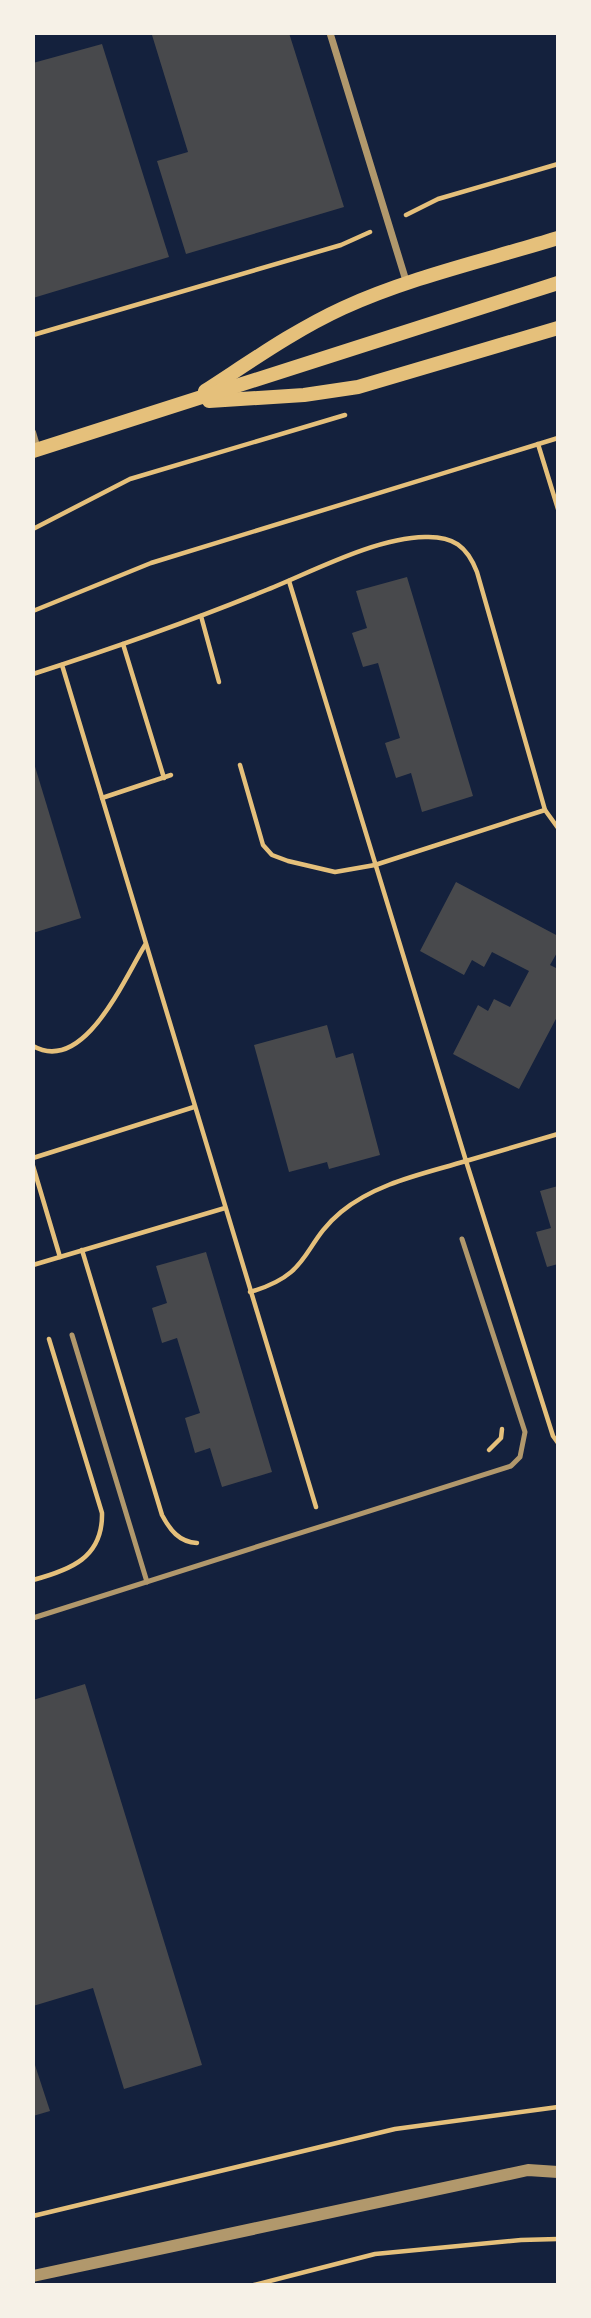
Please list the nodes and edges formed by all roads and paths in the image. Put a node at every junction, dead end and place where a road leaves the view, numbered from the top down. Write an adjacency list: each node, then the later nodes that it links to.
1 (330, 33): 7 (street)
2 (558, 164): 3 (path)
3 (402, 217)
4 (377, 228): 9 (path)
5 (558, 238): 7 (main road)
6 (558, 283): 10 (main road)
7 (407, 284): 10 (main road)
8 (558, 328): 10 (main road)
9 (33, 335)
10 (186, 402): 15 (main road)
11 (357, 412): 17 (path)
12 (33, 432): 15 (street)
13 (558, 438): 14 (path)
14 (538, 444): 16 (path); 19 (path)
15 (36, 450)
16 (558, 509)
17 (33, 529)
18 (289, 581): 20 (path); 29 (path); 31 (path)
19 (33, 611)
20 (201, 616): 21 (path); 24 (path)
21 (123, 644): 22 (path); 27 (path)
22 (62, 665): 23 (path); 28 (path)
23 (33, 674)
24 (219, 682)
25 (240, 765): 31 (path)
26 (171, 775): 27 (path)
27 (164, 778): 28 (path)
28 (102, 798): 32 (path)
29 (545, 810): 30 (path); 31 (path)
30 (558, 828)
31 (375, 865): 37 (path)
32 (145, 944): 33 (path); 34 (path)
33 (33, 1046)
34 (194, 1107): 36 (path); 39 (path)
35 (558, 1134): 37 (path)
36 (33, 1158)
37 (466, 1161): 44 (path); 48 (path)
38 (33, 1166): 42 (path)
39 (225, 1208): 41 (path); 44 (path)
40 (462, 1240): 55 (lane)
41 (82, 1250): 42 (path); 53 (path)
42 (60, 1257): 43 (path)
43 (33, 1265)
44 (250, 1292): 51 (path)
45 (72, 1335): 55 (lane)
46 (49, 1339): 54 (path)
47 (500, 1420): 49 (path)
48 (558, 1443)
49 (482, 1454)
50 (329, 1503): 51 (path)
51 (316, 1507): 52 (path)
52 (303, 1511)
53 (211, 1539)
54 (33, 1580)
55 (147, 1582): 56 (lane)
56 (33, 1618)
57 (558, 2107): 59 (path)
58 (558, 2172): 61 (street)
59 (33, 2216)
60 (558, 2239): 62 (path)
61 (33, 2276)
62 (254, 2285)

